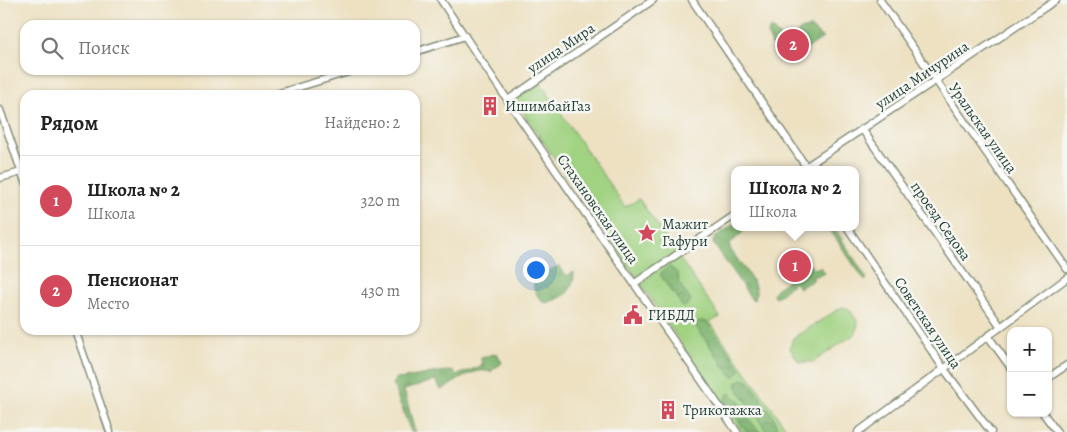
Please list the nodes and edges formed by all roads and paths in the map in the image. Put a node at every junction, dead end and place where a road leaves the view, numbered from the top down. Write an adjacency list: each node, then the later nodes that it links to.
1 (441, 0): 6 (street, Стахановская улица)
2 (653, 0): 11 (street, улица Мира)
3 (692, 0): 15 (street)
4 (880, 0): 9 (street, Уральская улица)
5 (1056, 0): 9 (street, улица Мичурина)
6 (465, 36): 7 (street); 11 (street, Стахановская улица)
7 (420, 50)
8 (339, 75): 10 (street)
9 (935, 81): 13 (street, улица Мичурина); 21 (street, Уральская улица)
10 (289, 90)
11 (508, 100): 23 (street, Стахановская улица)
12 (0, 110): 14 (street)
13 (862, 129): 16 (street, улица Мичурина); 24 (street, проезд Седова)
14 (20, 163)
15 (803, 166)
16 (809, 166)
17 (20, 172): 18 (street)
18 (0, 178)
19 (731, 218): 23 (street)
20 (851, 231): 29 (street, Советская улица)
21 (1067, 269)
22 (1067, 278): 24 (street)
23 (635, 283): 33 (street, Стахановская улица)
24 (1001, 327): 26 (street)
25 (77, 335): 32 (street)
26 (988, 336): 27 (street); 29 (street)
27 (1007, 362)
28 (1067, 366): 30 (street)
29 (944, 369): 34 (street); 35 (street, Советская улица)
30 (1052, 375)
31 (1046, 417): 36 (street)
32 (110, 432)
33 (737, 432)
34 (858, 432)
35 (990, 432)
36 (1057, 432)

